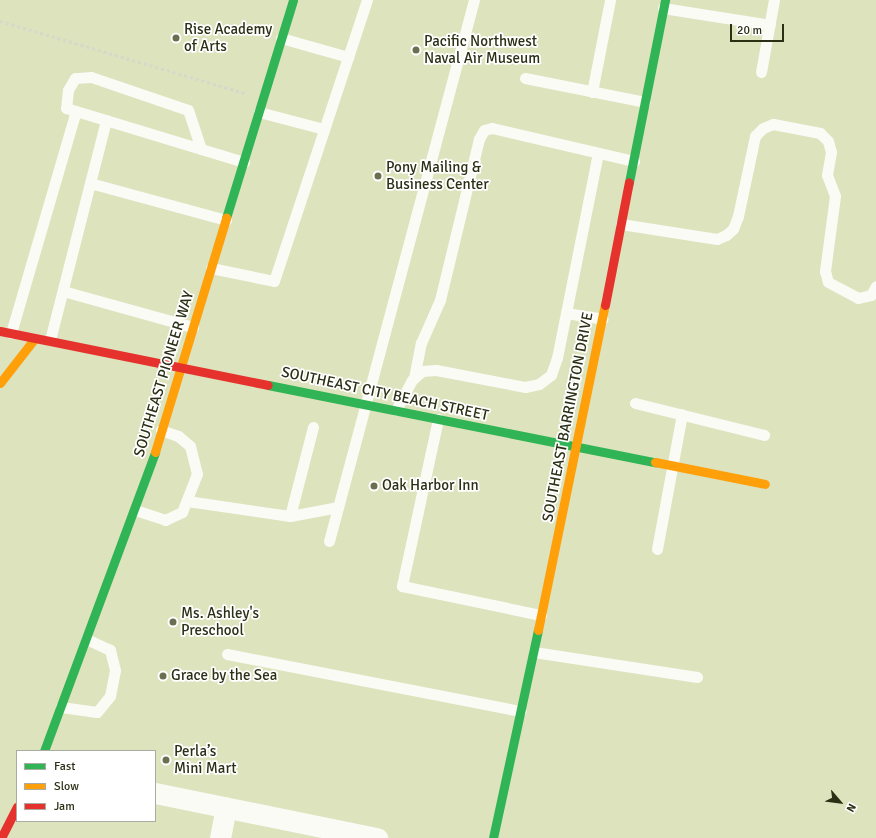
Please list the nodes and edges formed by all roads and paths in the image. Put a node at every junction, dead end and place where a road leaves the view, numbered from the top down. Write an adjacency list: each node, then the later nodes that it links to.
1 (280, 0): 6 (lane)
2 (367, 0): 11 (lane)
3 (474, 0): 41 (lane)
4 (610, 0): 14 (lane)
5 (774, 0): 9 (lane)
6 (292, 2): 10 (street, SOUTHEAST PIONEER WAY)
7 (664, 4): 9 (lane); 16 (street, SOUTHEAST BARRINGTON DRIVE)
8 (0, 21): 15 (path)
9 (770, 25): 12 (lane)
10 (281, 38): 11 (lane); 15 (street, SOUTHEAST PIONEER WAY)
11 (348, 57): 20 (lane)
12 (761, 72)
13 (525, 78): 14 (lane)
14 (592, 92): 16 (lane)
15 (263, 98): 18 (street, SOUTHEAST PIONEER WAY)
16 (645, 102): 23 (street, SOUTHEAST BARRINGTON DRIVE)
17 (76, 111): 19 (lane); 21 (lane); 34 (lane)
18 (259, 112): 20 (lane); 24 (street, SOUTHEAST PIONEER WAY)
19 (106, 120): 21 (lane); 25 (lane)
20 (324, 129): 28 (lane)
21 (201, 149): 24 (lane)
22 (598, 153): 23 (lane); 31 (lane); 38 (lane)
23 (634, 161): 27 (street, SOUTHEAST BARRINGTON DRIVE)
24 (244, 162): 26 (street, SOUTHEAST PIONEER WAY)
25 (90, 183): 26 (lane); 30 (lane)
26 (226, 220): 28 (street, SOUTHEAST PIONEER WAY)
27 (621, 224): 29 (lane); 32 (street, SOUTHEAST BARRINGTON DRIVE)
28 (211, 268): 33 (street, SOUTHEAST PIONEER WAY)
29 (876, 286)
30 (63, 291): 33 (lane); 36 (lane)
31 (566, 313): 32 (lane); 38 (lane)
32 (602, 319): 48 (street, SOUTHEAST BARRINGTON DRIVE)
33 (193, 327): 37 (street, SOUTHEAST PIONEER WAY)
34 (5, 332): 35 (street, SOUTHEAST CITY BEACH STREET)
35 (35, 338): 36 (street, SOUTHEAST CITY BEACH STREET); 39 (street)
36 (50, 340): 37 (street, SOUTHEAST CITY BEACH STREET)
37 (181, 366): 41 (street, SOUTHEAST CITY BEACH STREET); 46 (street, SOUTHEAST PIONEER WAY)
38 (414, 378): 42 (lane)
39 (0, 383)
40 (636, 403): 43 (lane)
41 (365, 404): 42 (street, SOUTHEAST CITY BEACH STREET); 52 (lane)
42 (396, 410): 44 (street, SOUTHEAST CITY BEACH STREET)
43 (682, 414): 47 (lane); 49 (lane)
44 (438, 419): 48 (street, SOUTHEAST CITY BEACH STREET); 57 (lane)
45 (313, 427): 54 (lane)
46 (161, 430): 51 (lane); 53 (street, SOUTHEAST PIONEER WAY)
47 (764, 435)
48 (577, 448): 49 (street, SOUTHEAST CITY BEACH STREET); 57 (street, SOUTHEAST BARRINGTON DRIVE)
49 (672, 466): 50 (street, SOUTHEAST CITY BEACH STREET); 56 (lane)
50 (765, 484)
51 (187, 501): 53 (lane); 54 (lane)
52 (338, 508): 54 (lane); 55 (lane)
53 (135, 510): 58 (street, SOUTHEAST PIONEER WAY)
54 (290, 516)
55 (329, 541)
56 (657, 549)
57 (541, 615): 59 (street, SOUTHEAST BARRINGTON DRIVE)
58 (86, 639): 62 (street, SOUTHEAST PIONEER WAY); 62 (lane)
59 (534, 652): 61 (lane); 63 (street, SOUTHEAST BARRINGTON DRIVE)
60 (227, 654): 63 (lane)
61 (697, 677)
62 (61, 707): 64 (street, SOUTHEAST PIONEER WAY)
63 (521, 711): 72 (street, SOUTHEAST BARRINGTON DRIVE)
64 (44, 750)
65 (156, 793): 67 (street)
66 (16, 808): 68 (street)
67 (226, 808): 70 (street); 71 (street)
68 (4, 822): 69 (street)
69 (1, 838)
70 (220, 838)
71 (377, 838)
72 (493, 838)

